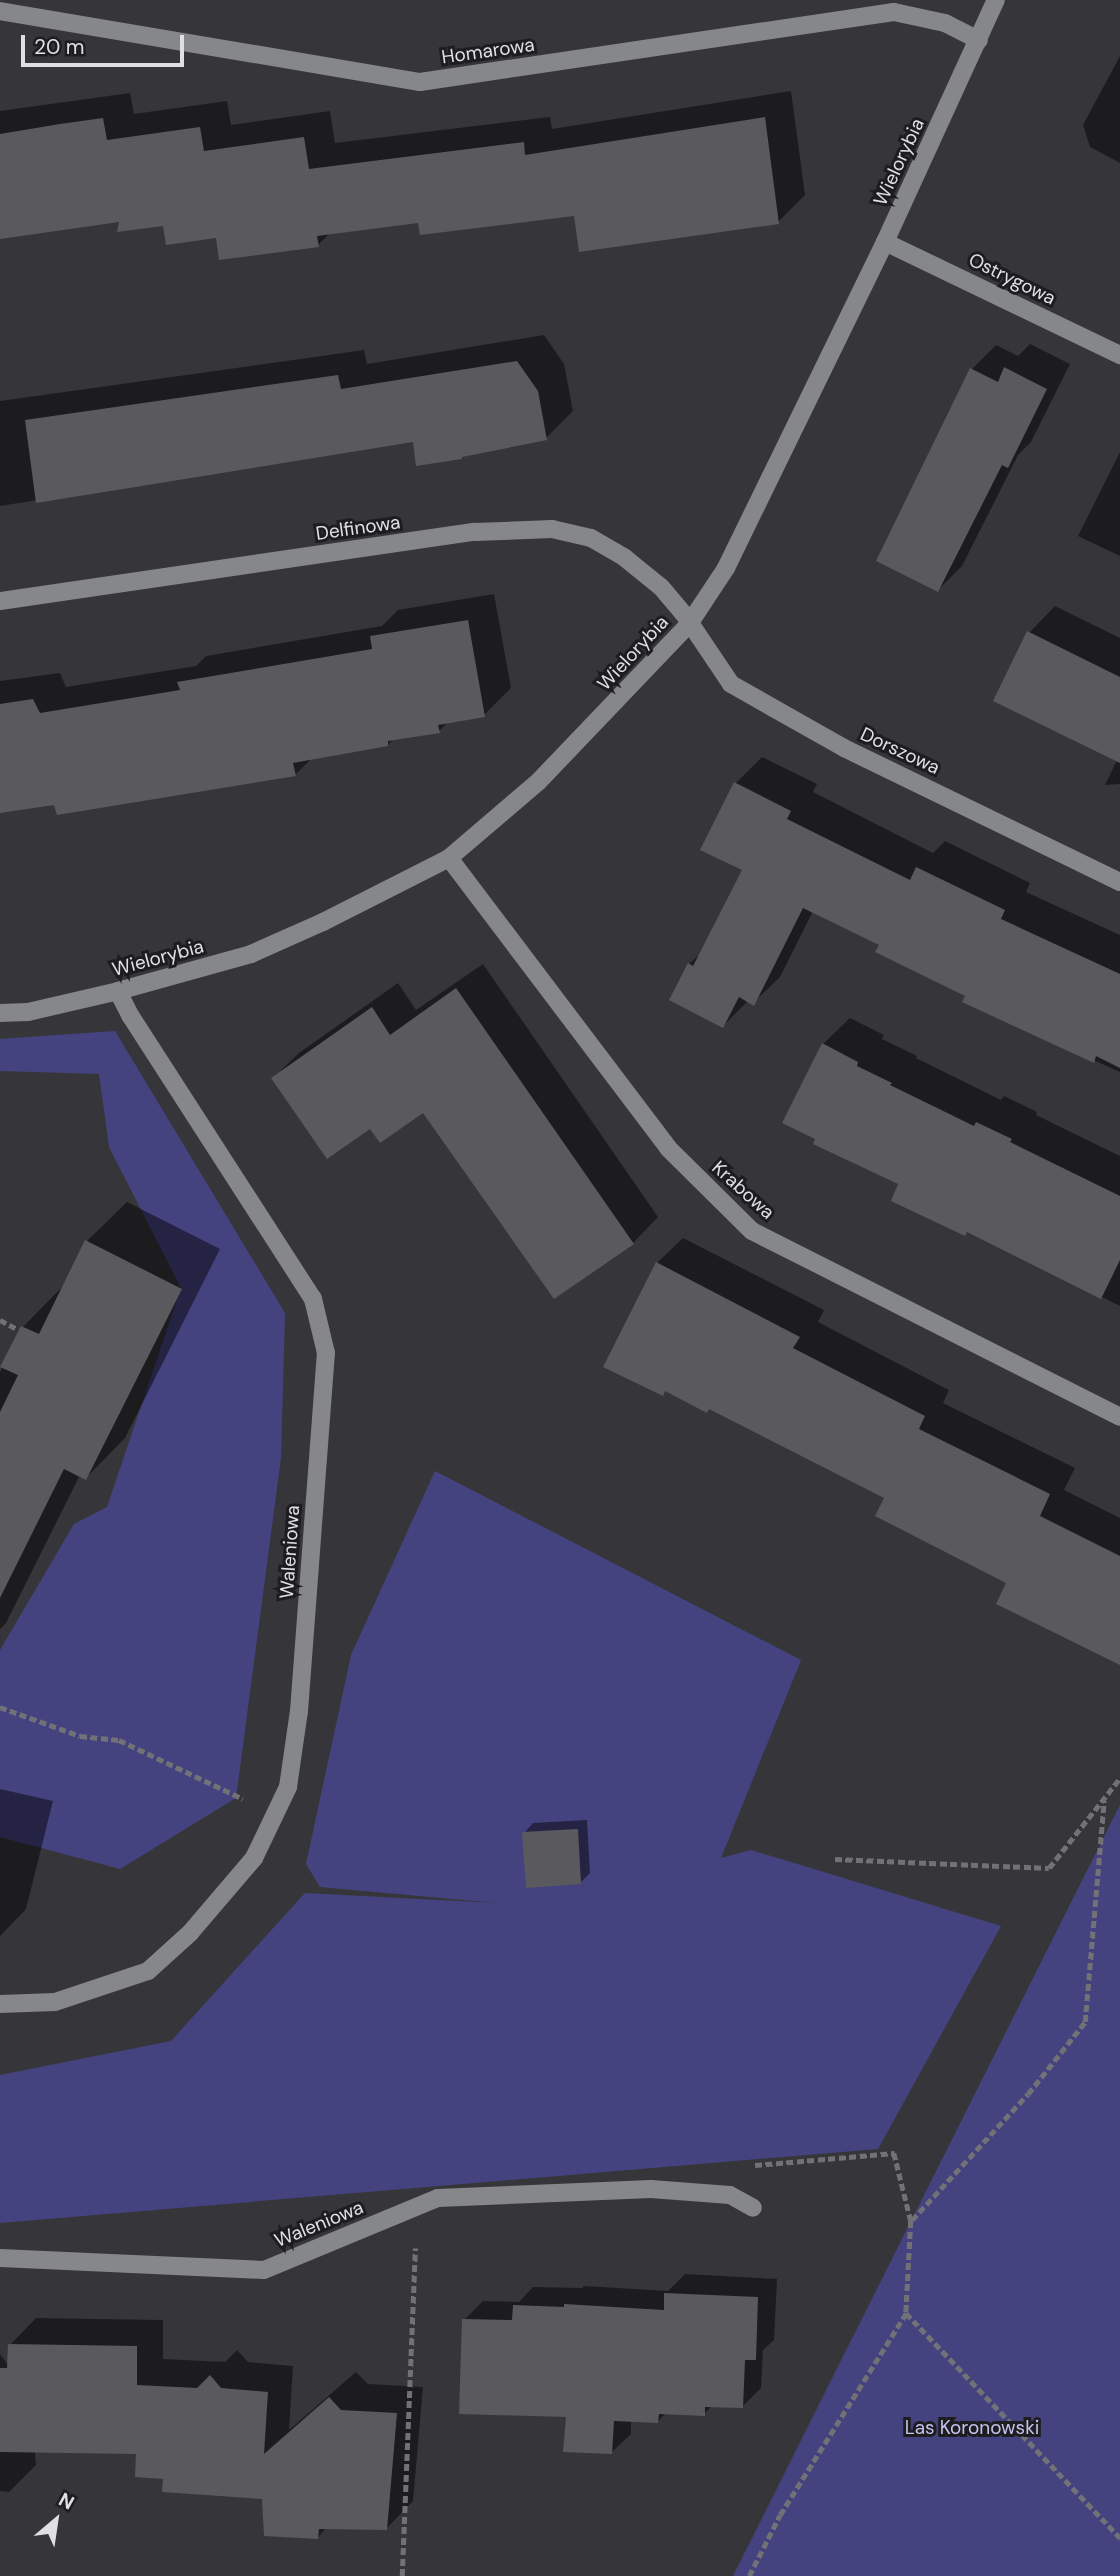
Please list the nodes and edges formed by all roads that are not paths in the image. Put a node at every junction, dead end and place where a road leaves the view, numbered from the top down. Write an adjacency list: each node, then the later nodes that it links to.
1 (996, 0): 3 (street, Wielorybia)
2 (0, 11): 3 (street, Homarowa)
3 (979, 40): 4 (street, Wielorybia)
4 (885, 242): 5 (street, Ostrygowa); 7 (street, Wielorybia)
5 (1120, 355)
6 (0, 601): 7 (street, Delfinowa)
7 (689, 624): 8 (street, Wielorybia); 9 (street, Dorszowa)
8 (450, 858): 10 (street, Wielorybia); 12 (street, Krabowa)
9 (1120, 882)
10 (118, 991): 11 (street, Wielorybia); 13 (street, Waleniowa)
11 (0, 1013)
12 (1120, 1417)
13 (0, 2004)
14 (753, 2208): 15 (street, Waleniowa)
15 (0, 2258)

